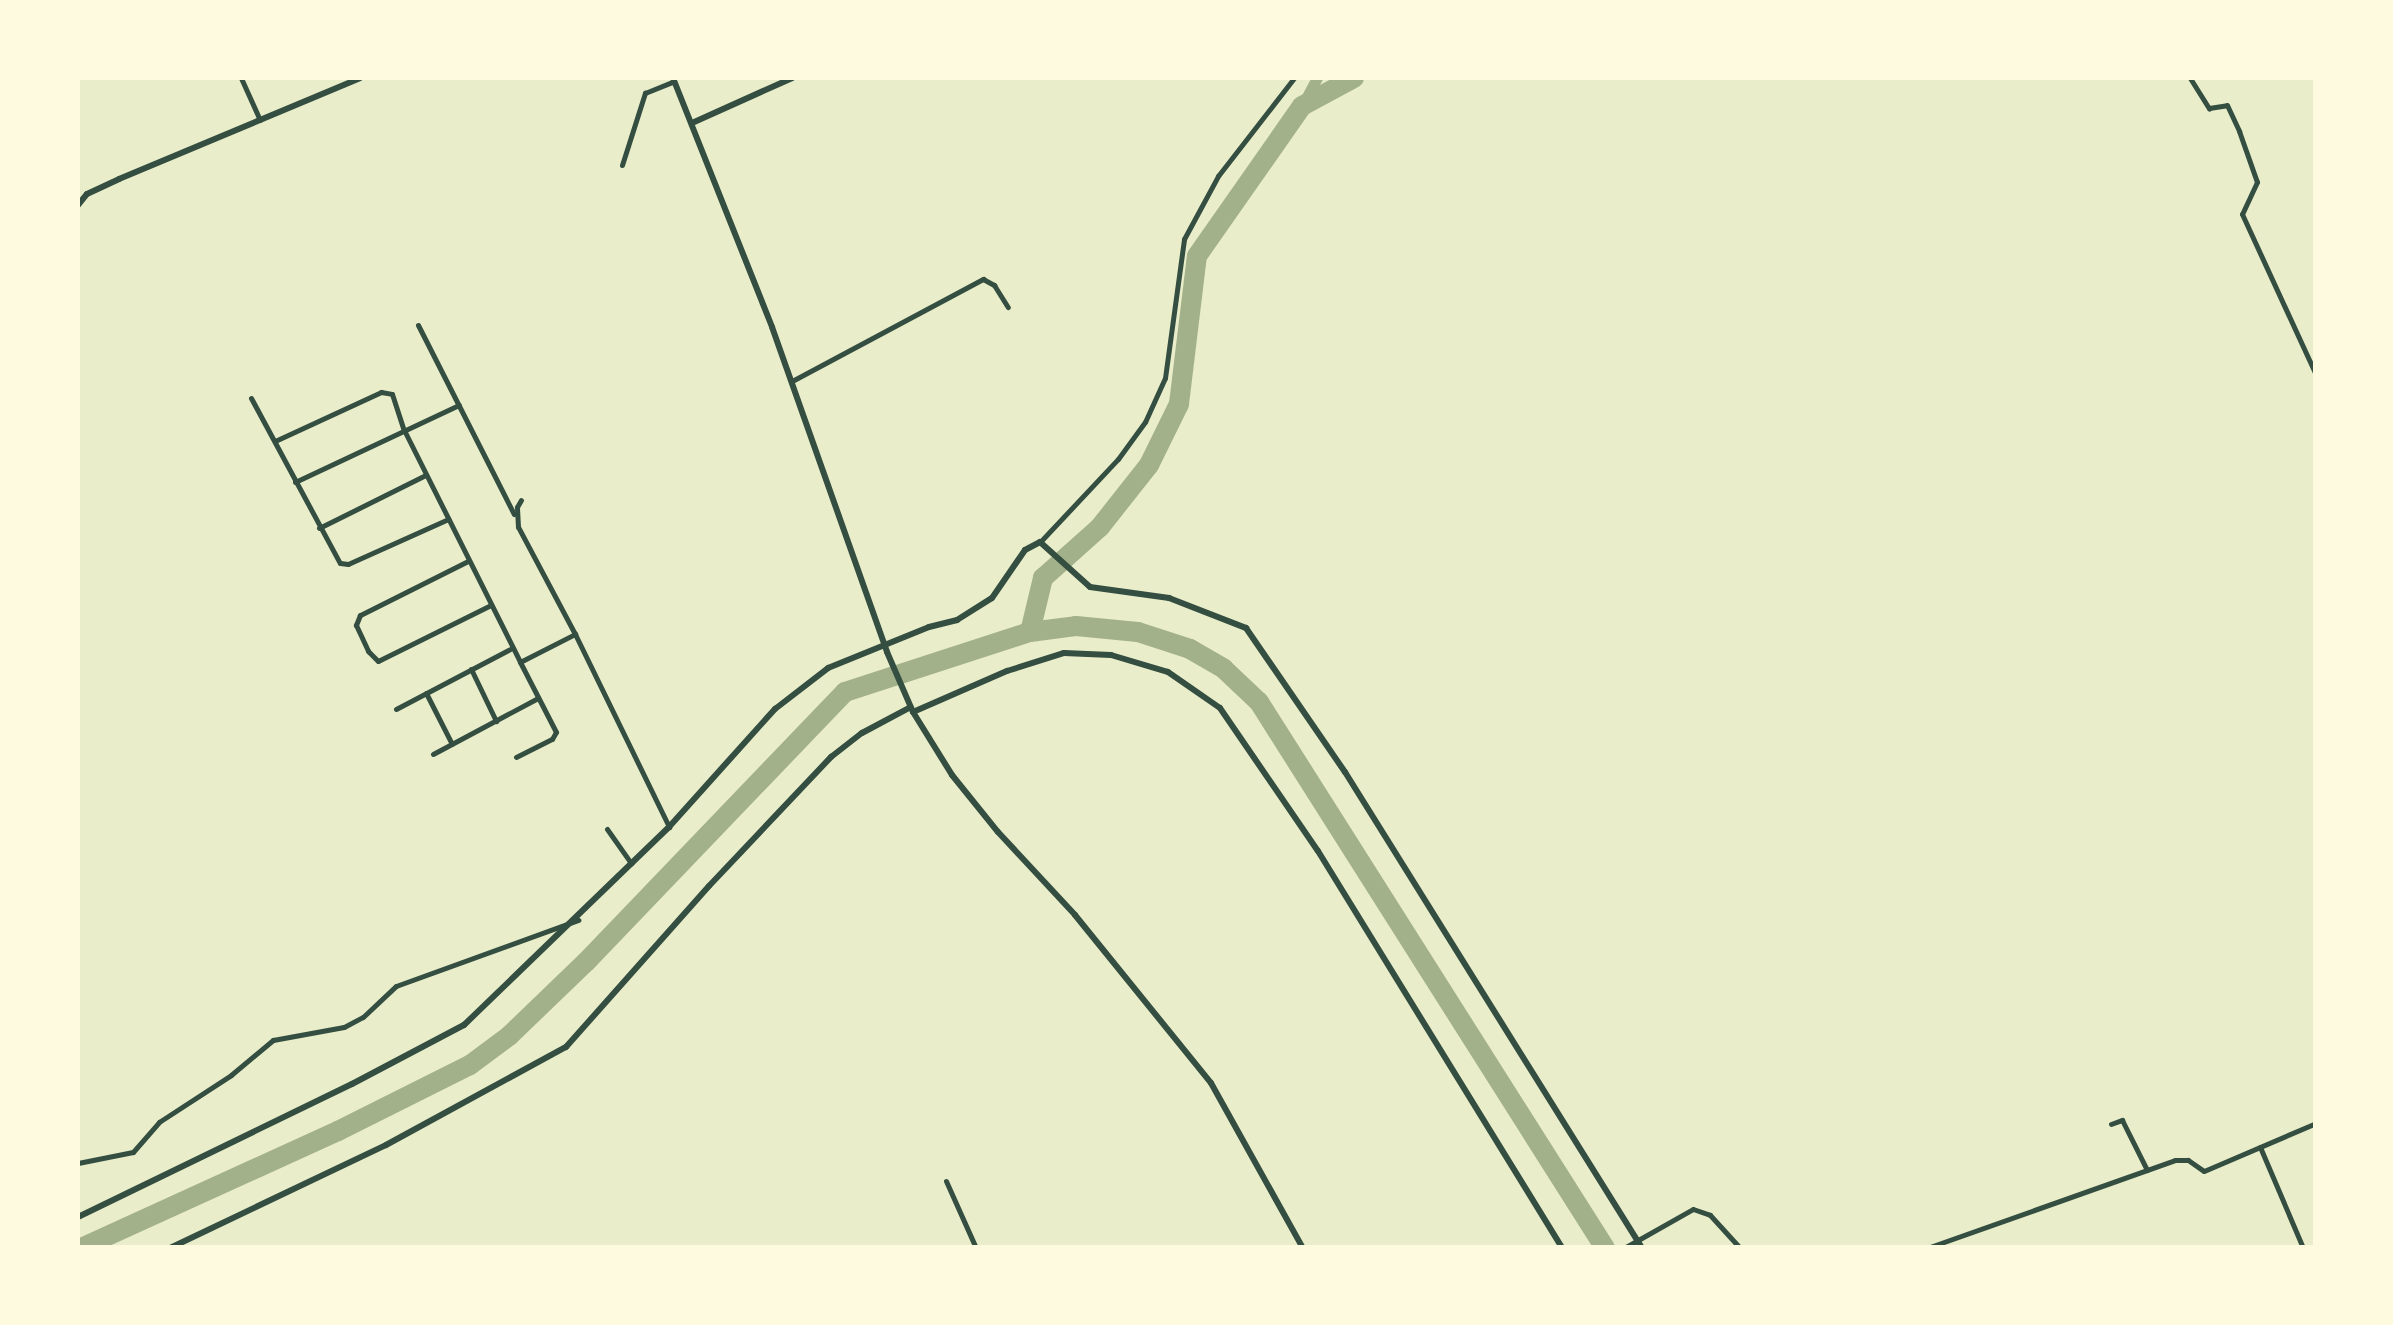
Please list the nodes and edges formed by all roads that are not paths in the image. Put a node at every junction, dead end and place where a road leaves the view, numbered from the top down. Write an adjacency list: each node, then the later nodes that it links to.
1 (241, 78): 7 (street)
2 (360, 78): 7 (street)
3 (790, 78): 8 (street)
4 (1294, 78): 25 (street)
5 (2190, 78): 13 (street)
6 (673, 79): 8 (street); 9 (street)
7 (260, 120): 10 (street)
8 (692, 123): 14 (street)
9 (622, 165)
10 (78, 205)
11 (1008, 307): 14 (street)
12 (418, 325): 16 (street)
13 (2316, 376)
14 (792, 381): 30 (street)
15 (251, 398): 18 (street)
16 (459, 406): 17 (street); 22 (street)
17 (404, 430): 18 (street); 19 (street); 20 (street)
18 (275, 441): 20 (street)
19 (426, 475): 23 (street); 24 (street)
20 (295, 482): 24 (street)
21 (521, 500): 22 (street)
22 (516, 517): 28 (street)
23 (448, 520): 24 (street); 26 (street)
24 (319, 528)
25 (1043, 543): 30 (street); 52 (street)
26 (468, 561): 27 (street); 27 (street)
27 (491, 604): 29 (street)
28 (575, 634): 31 (street); 41 (street)
29 (512, 648): 31 (street); 32 (street)
30 (885, 648): 36 (street); 41 (street)
31 (520, 662): 34 (street)
32 (471, 669): 33 (street); 37 (street)
33 (426, 693): 35 (street); 38 (street)
34 (538, 698): 37 (street); 40 (street)
35 (396, 709)
36 (912, 709): 53 (street); 55 (street); 56 (street)
37 (496, 722): 38 (street)
38 (453, 744): 39 (street)
39 (433, 754)
40 (516, 756)
41 (670, 827): 43 (street)
42 (607, 829): 43 (street)
43 (632, 865): 44 (street)
44 (578, 920): 48 (street); 51 (street)
45 (2316, 1123): 47 (street)
46 (2111, 1124): 49 (street)
47 (2260, 1147): 49 (street); 61 (street)
48 (78, 1163)
49 (2146, 1170): 60 (street)
50 (946, 1181): 54 (street)
51 (78, 1218)
52 (1636, 1240): 57 (street); 58 (street); 59 (street)
53 (170, 1248)
54 (976, 1248)
55 (1303, 1248)
56 (1562, 1248)
57 (1624, 1248)
58 (1642, 1248)
59 (1740, 1248)
60 (1927, 1248)
61 (2303, 1248)

